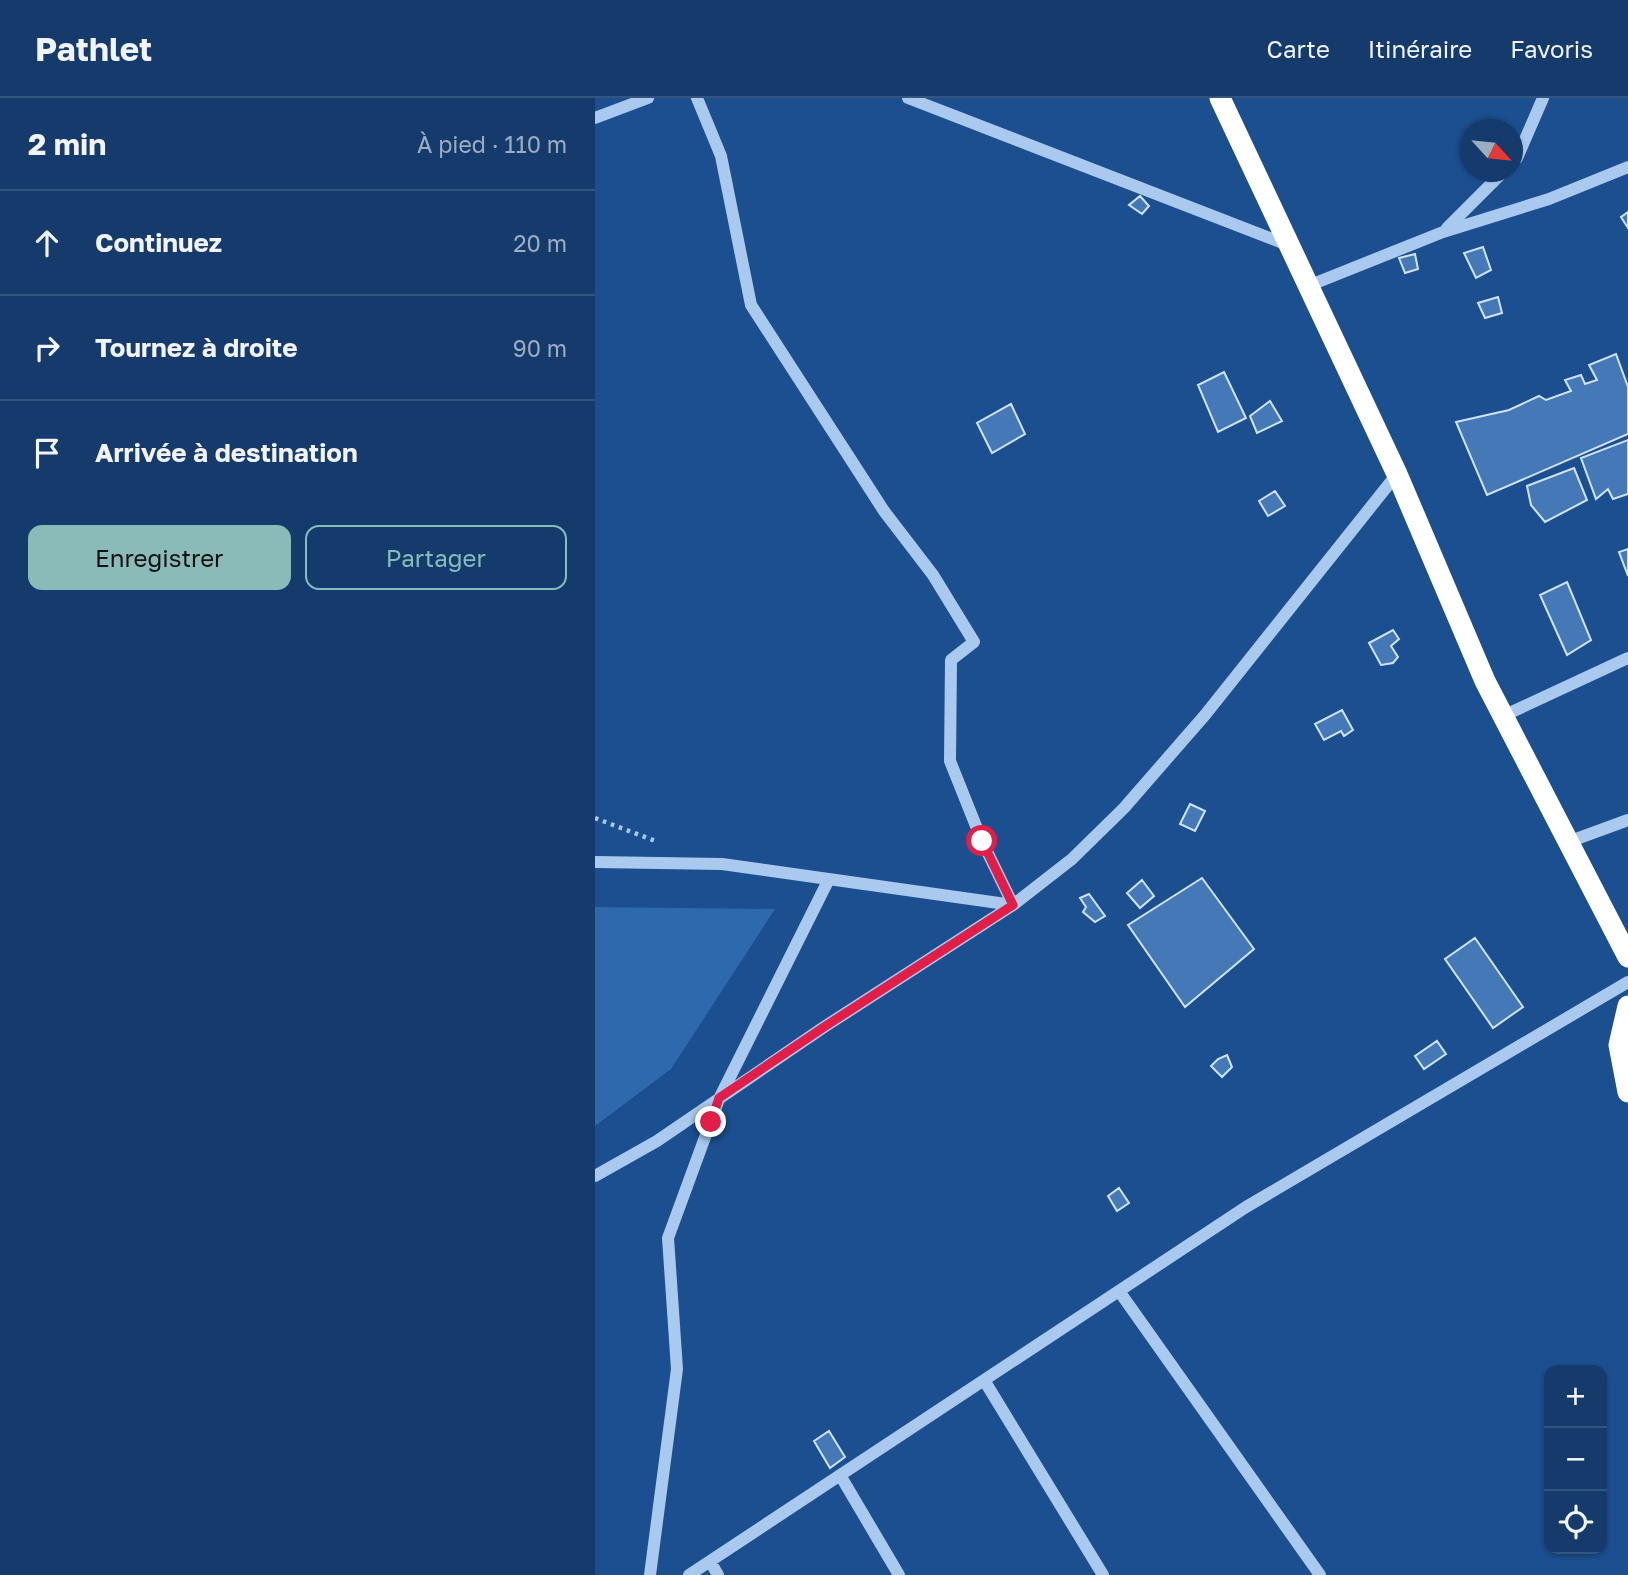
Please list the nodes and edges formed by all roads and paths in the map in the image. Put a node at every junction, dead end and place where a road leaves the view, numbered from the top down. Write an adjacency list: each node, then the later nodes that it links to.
1 (648, 98): 6 (street)
2 (697, 98): 20 (street)
3 (908, 98): 11 (street)
4 (1220, 98): 11 (highway)
5 (1543, 98): 7 (street)
6 (595, 118)
7 (1523, 144)
8 (1628, 167): 10 (street)
9 (1493, 182): 10 (street)
10 (1443, 232): 12 (street)
11 (1289, 245): 12 (highway)
12 (1308, 286): 13 (highway)
13 (1397, 474): 15 (highway); 20 (street)
14 (1628, 658): 15 (street)
15 (1503, 716): 17 (highway)
16 (1628, 820): 17 (street)
17 (1568, 842): 21 (highway)
18 (595, 862): 19 (street)
19 (829, 879): 20 (street); 25 (street)
20 (1013, 905): 25 (street)
21 (1628, 957)
22 (1628, 982): 27 (street)
23 (1628, 1006): 24 (highway)
24 (1628, 1092)
25 (719, 1098): 26 (street); 31 (street)
26 (595, 1176)
27 (1119, 1291): 28 (street); 36 (street)
28 (984, 1380): 29 (street); 35 (street)
29 (841, 1475): 30 (street); 34 (street)
30 (710, 1561): 32 (street); 33 (street)
31 (650, 1575)
32 (689, 1575)
33 (718, 1575)
34 (899, 1575)
35 (1103, 1575)
36 (1319, 1575)

